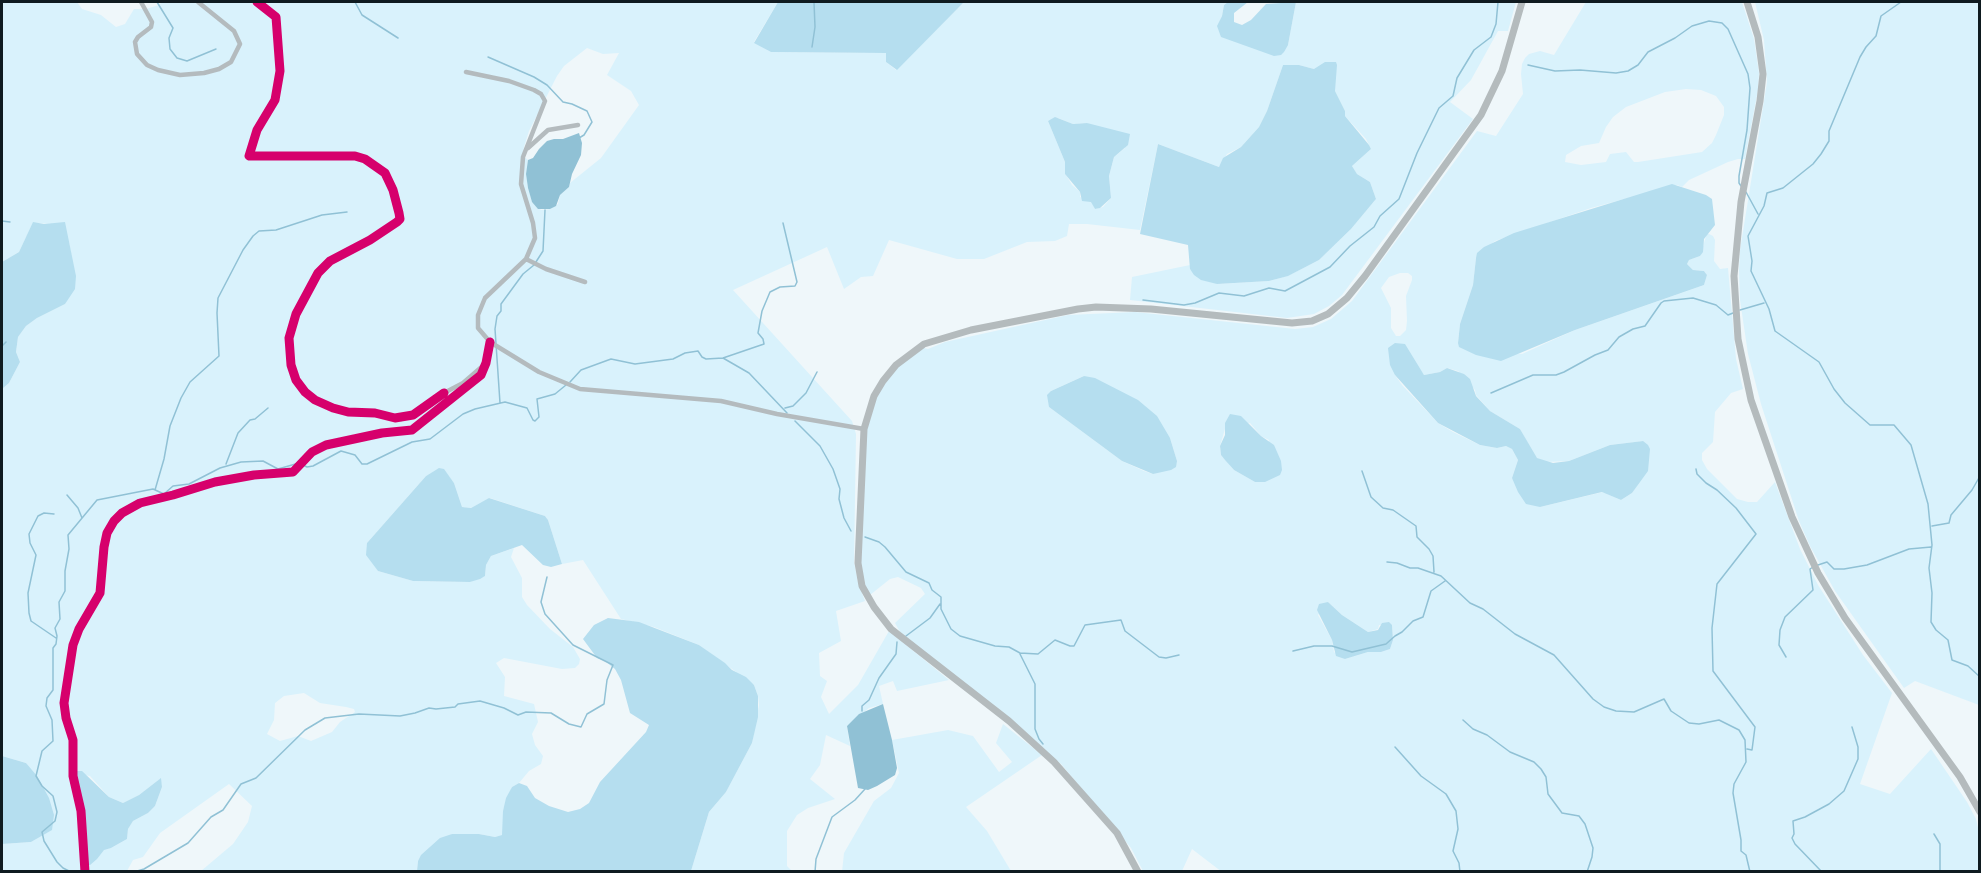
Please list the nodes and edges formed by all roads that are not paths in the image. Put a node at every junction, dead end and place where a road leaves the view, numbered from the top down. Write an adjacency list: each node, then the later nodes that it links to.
1 (141, 2): 2 (street)
2 (198, 2)
3 (257, 2): 12 (street)
4 (1522, 2): 13 (main road)
5 (1747, 2): 14 (main road)
6 (466, 72): 8 (street)
7 (578, 125): 8 (street)
8 (526, 150): 9 (street)
9 (526, 258): 10 (street); 11 (street)
10 (585, 282)
11 (490, 342): 12 (street); 13 (street)
12 (486, 363): 15 (street)
13 (864, 429): 16 (main road)
14 (1980, 812)
15 (86, 872)
16 (1138, 872)

